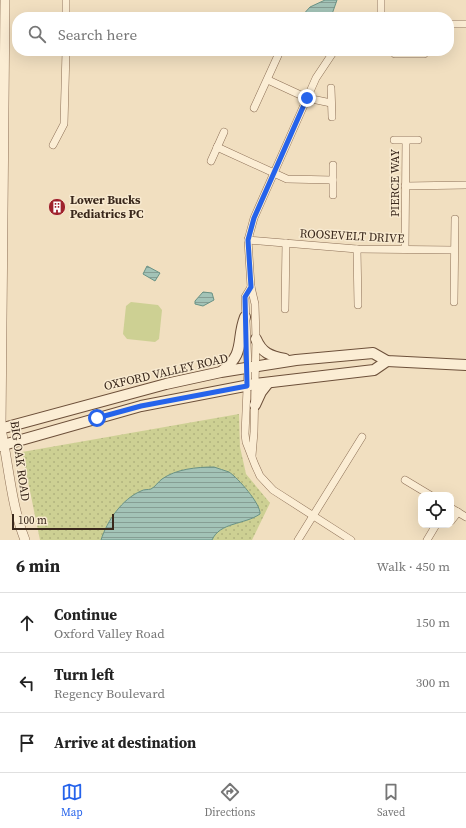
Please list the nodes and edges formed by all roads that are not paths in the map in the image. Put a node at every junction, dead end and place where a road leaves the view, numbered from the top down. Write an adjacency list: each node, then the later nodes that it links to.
1 (5, 0): 12 (street, BIG OAK ROAD)
2 (66, 0): 4 (street)
3 (380, 0): 5 (street)
4 (66, 12)
5 (381, 12)
6 (454, 24): 7 (street)
7 (466, 24)
8 (66, 56): 22 (street)
9 (278, 56): 11 (street)
10 (331, 56): 14 (street)
11 (268, 80): 14 (street); 16 (street)
12 (2, 86): 38 (street, BIG OAK ROAD)
13 (331, 88): 15 (street)
14 (307, 98): 15 (street); 26 (street)
15 (332, 103): 17 (street)
16 (254, 108)
17 (332, 117)
18 (224, 132): 23 (street)
19 (394, 140): 20 (street)
20 (406, 140): 21 (street); 29 (street, PIERCE WAY)
21 (418, 140)
22 (52, 145)
23 (217, 147): 24 (street); 26 (street)
24 (211, 161)
25 (333, 165): 27 (street)
26 (274, 173): 27 (street); 32 (street)
27 (333, 180): 30 (street)
28 (466, 185): 29 (street)
29 (406, 186): 35 (street, PIERCE WAY)
30 (333, 195)
31 (455, 219): 36 (street)
32 (248, 240): 33 (street, ROOSEVELT DRIVE); 37 (street)
33 (286, 243): 34 (street, ROOSEVELT DRIVE); 41 (street)
34 (357, 249): 35 (street, ROOSEVELT DRIVE); 40 (street)
35 (405, 249): 36 (street, ROOSEVELT DRIVE)
36 (454, 250): 39 (street)
37 (251, 287): 42 (street); 43 (street)
38 (2, 297): 52 (street, BIG OAK ROAD)
39 (454, 302)
40 (358, 305)
41 (285, 309)
42 (246, 317): 47 (street); 48 (main road)
43 (256, 339): 44 (main road); 47 (street)
44 (296, 360): 45 (main road, OXFORD VALLEY ROAD); 47 (main road, OXFORD VALLEY ROAD)
45 (387, 362): 46 (main road, OXFORD VALLEY ROAD); 49 (main road, OXFORD VALLEY ROAD)
46 (466, 365)
47 (252, 367): 48 (main road, OXFORD VALLEY ROAD); 50 (street)
48 (221, 372): 52 (main road, OXFORD VALLEY ROAD)
49 (268, 383): 50 (main road, OXFORD VALLEY ROAD); 51 (main road)
50 (251, 385): 51 (street); 54 (main road, OXFORD VALLEY ROAD); 55 (street)
51 (255, 405): 55 (street)
52 (1, 429): 54 (street, BIG OAK ROAD)
53 (362, 437): 60 (street)
54 (2, 445): 64 (street, BIG OAK ROAD)
55 (252, 456): 60 (street)
56 (405, 480): 57 (street)
57 (425, 492)
58 (454, 510): 59 (street)
59 (458, 512): 61 (street); 62 (street)
60 (312, 515): 65 (street); 66 (street)
61 (454, 517)
62 (466, 517)
63 (434, 528): 67 (street)
64 (25, 540)
65 (298, 540)
66 (351, 540)
67 (427, 540)

